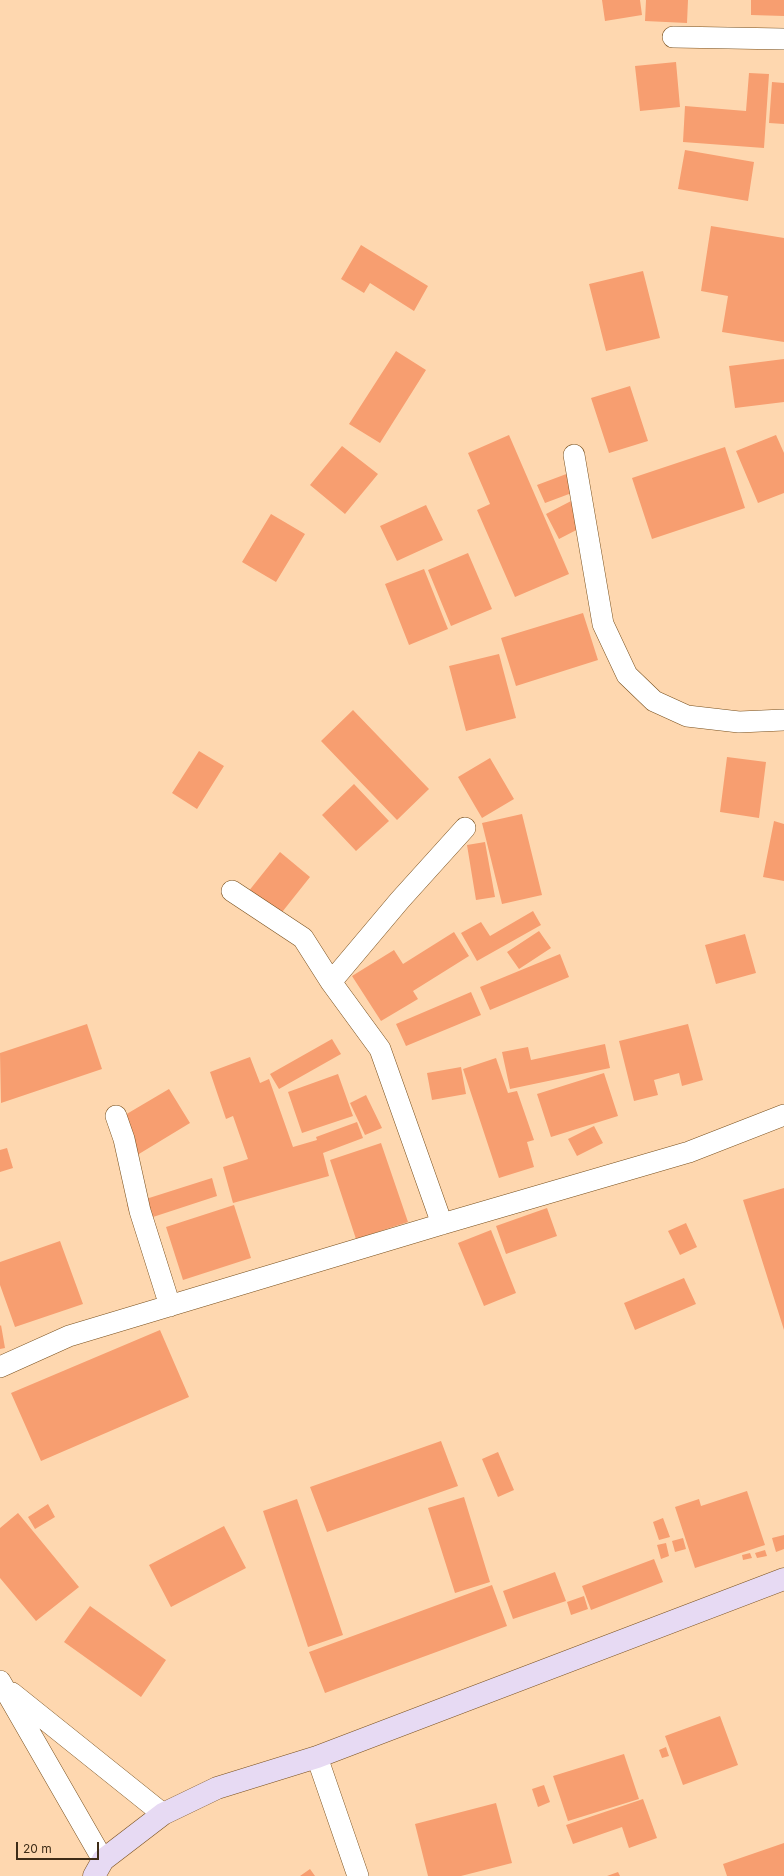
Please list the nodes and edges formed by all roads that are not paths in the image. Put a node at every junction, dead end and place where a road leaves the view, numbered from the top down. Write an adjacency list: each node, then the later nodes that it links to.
1 (673, 37): 2 (street)
2 (784, 39)
3 (574, 455): 4 (street)
4 (784, 720)
5 (465, 828): 7 (street)
6 (232, 891): 7 (street)
7 (331, 982): 10 (street)
8 (784, 1115): 10 (street)
9 (116, 1116): 11 (street)
10 (442, 1224): 11 (street)
11 (170, 1306): 12 (street)
12 (0, 1367)
13 (784, 1579): 15 (street)
14 (2, 1683): 16 (street); 17 (street)
15 (317, 1758): 16 (street); 18 (street)
16 (163, 1814): 17 (street)
17 (98, 1868)
18 (358, 1876)

